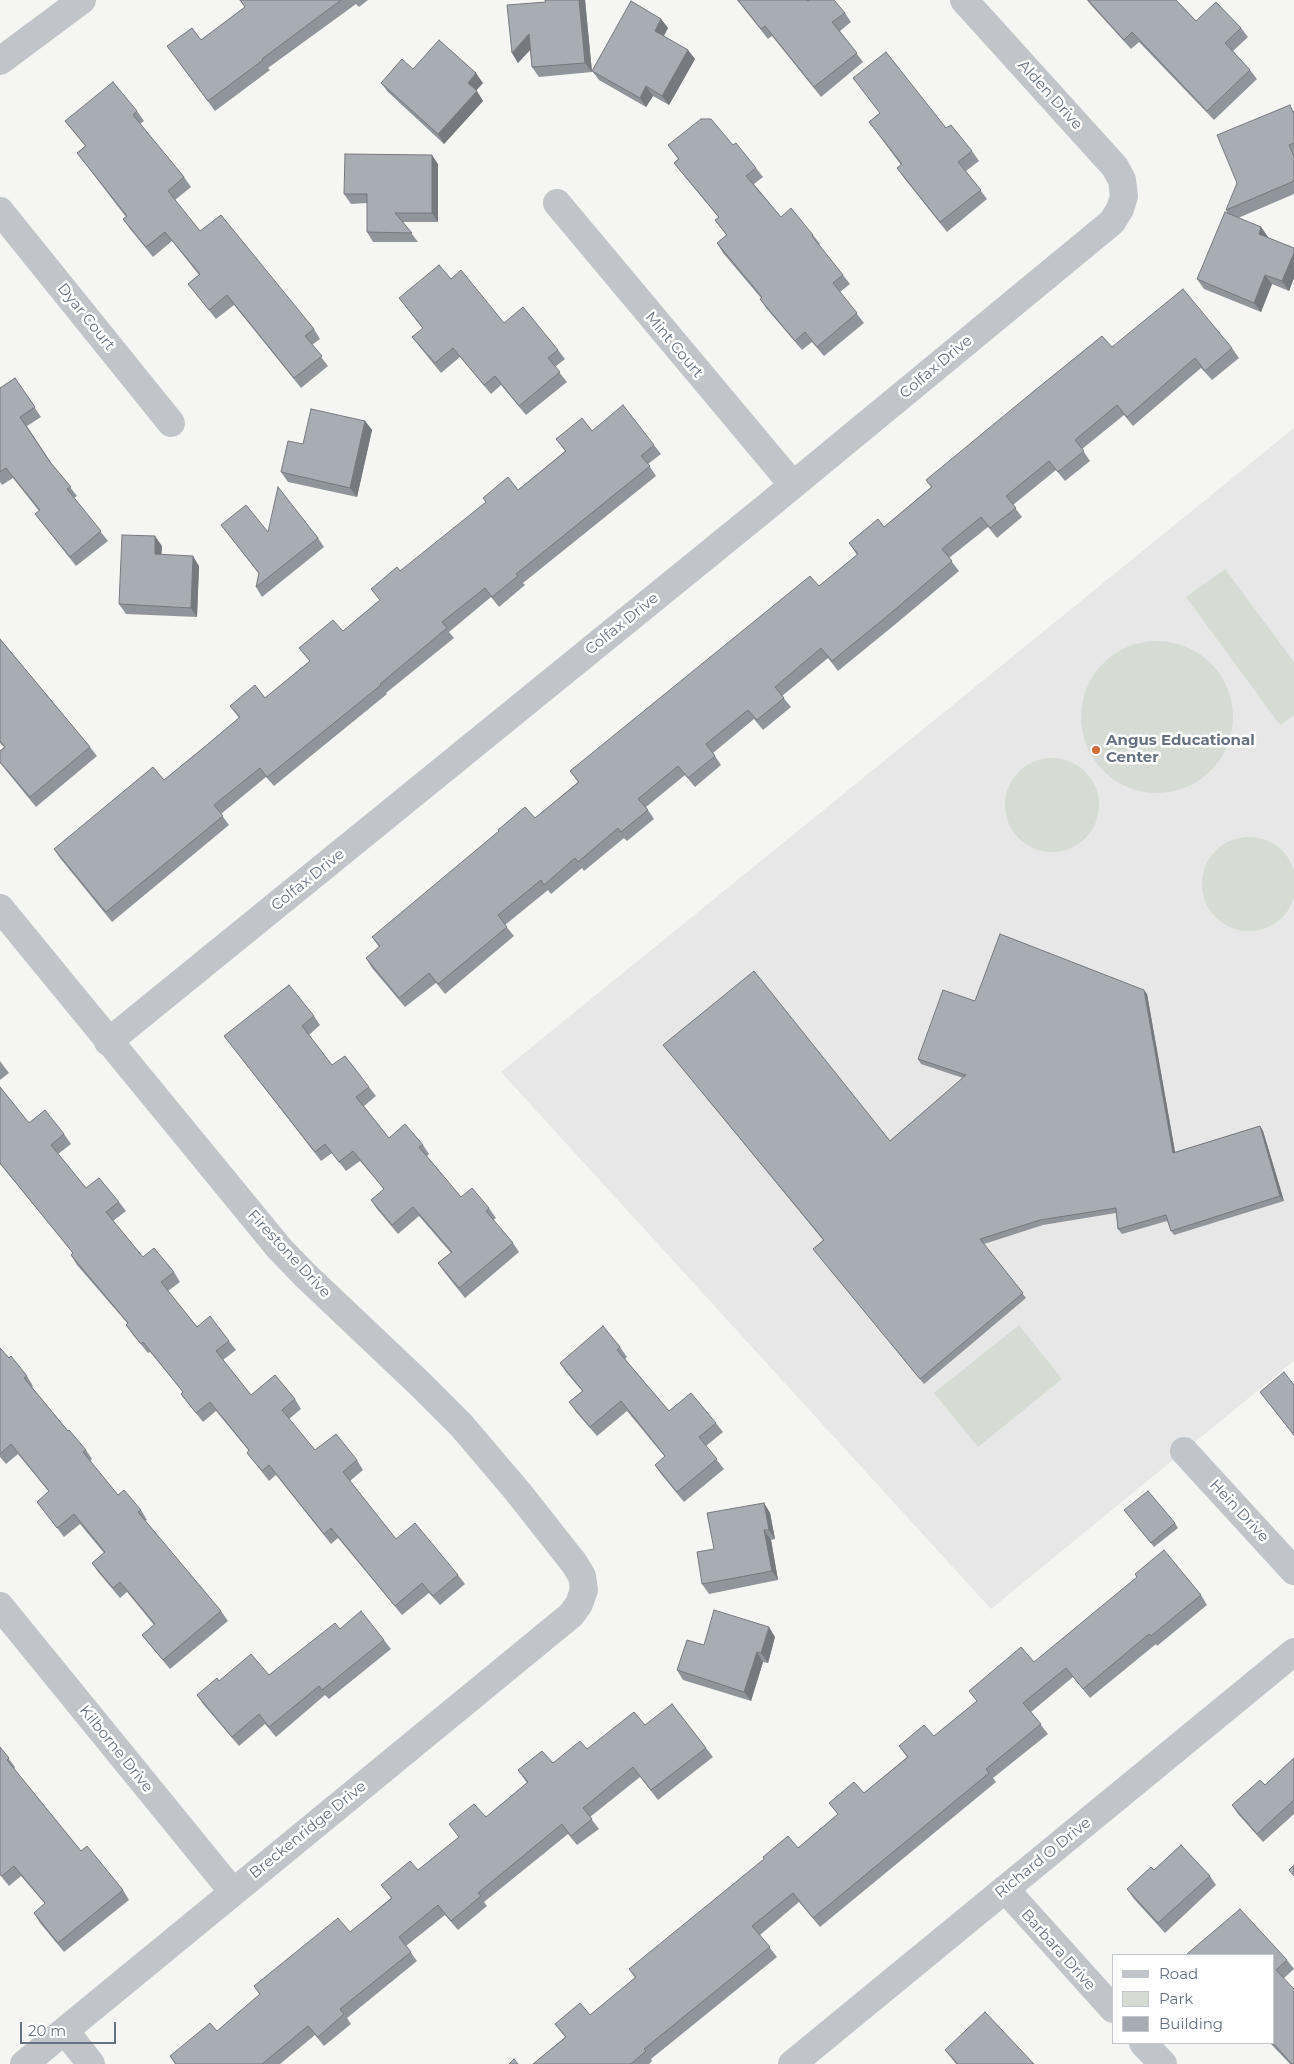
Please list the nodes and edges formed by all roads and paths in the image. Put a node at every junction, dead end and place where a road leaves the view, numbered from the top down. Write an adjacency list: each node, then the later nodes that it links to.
1 (82, 0): 3 (street)
2 (964, 0): 4 (street, Alden Drive)
3 (0, 61)
4 (1124, 196): 8 (street, Colfax Drive)
5 (557, 203): 8 (street, Mint Court)
6 (0, 210): 7 (street, Dyar Court)
7 (171, 423)
8 (792, 485): 10 (street, Colfax Drive)
9 (0, 908): 10 (street, Firestone Drive)
10 (108, 1042): 13 (street, Firestone Drive)
11 (1184, 1451): 12 (street, Hein Drive)
12 (1294, 1571)
13 (584, 1590): 17 (street, Breckenridge Drive)
14 (0, 1606): 17 (street, Kilborne Drive)
15 (1294, 1652): 16 (street, Richard O Drive)
16 (1005, 1890): 18 (street, Barbara Drive); 23 (street, Richard O Drive)
17 (233, 1892): 19 (street, Breckenridge Drive)
18 (1112, 2008)
19 (64, 2031): 21 (street, Breckenridge Drive); 22 (street)
20 (1144, 2044): 24 (street)
21 (24, 2064)
22 (91, 2064)
23 (792, 2064)
24 (1163, 2064)

